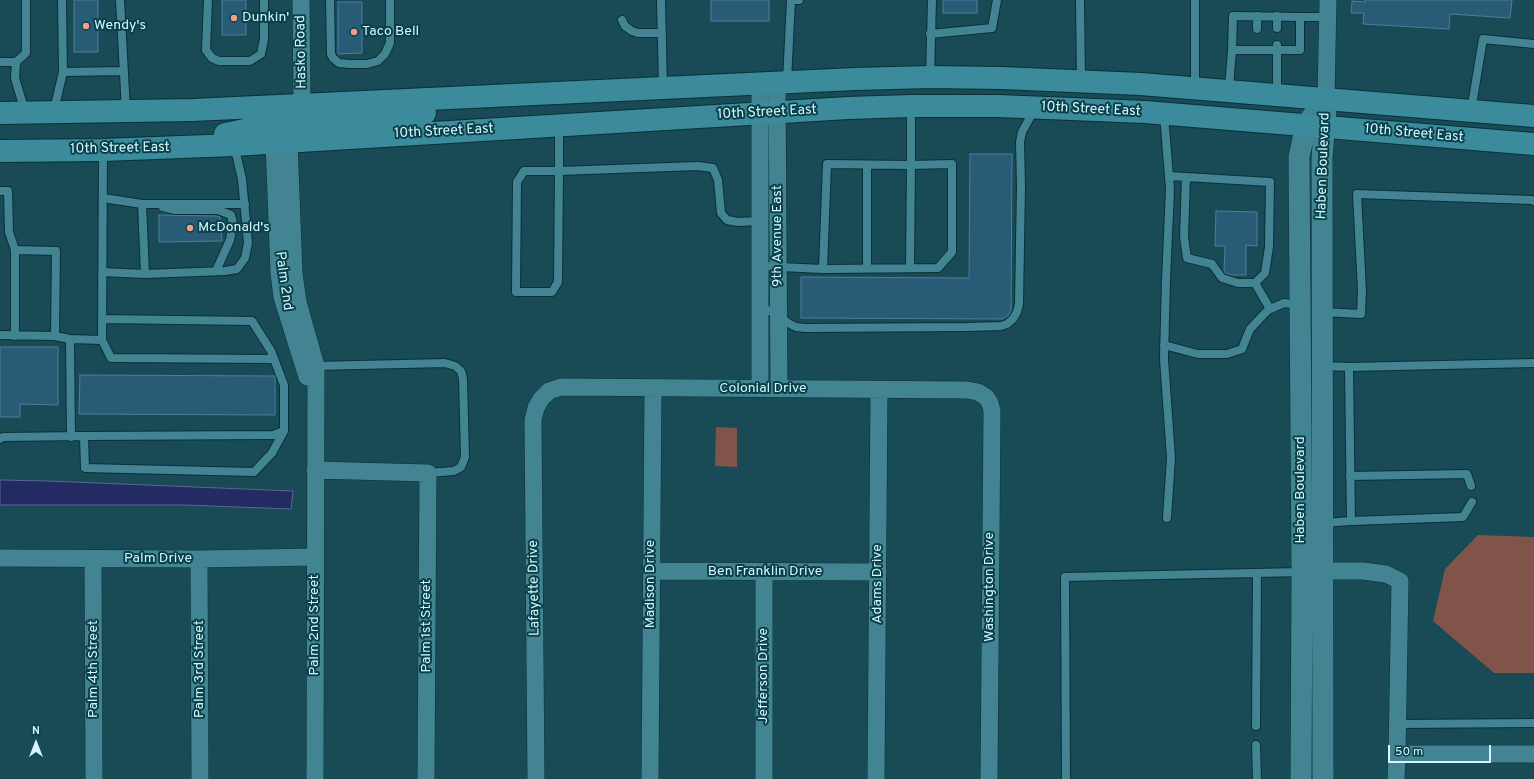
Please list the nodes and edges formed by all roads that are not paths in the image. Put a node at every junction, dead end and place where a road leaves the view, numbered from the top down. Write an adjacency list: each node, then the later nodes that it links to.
1 (26, 0): 30 (lane)
2 (62, 0): 32 (lane)
3 (120, 0): 31 (lane)
4 (208, 0): 5 (lane)
5 (264, 0)
6 (301, 0): 42 (street, Hasko Road)
7 (330, 0): 8 (lane)
8 (390, 0)
9 (661, 0): 24 (lane)
10 (791, 0): 11 (lane); 35 (lane)
11 (799, 0)
12 (932, 0): 25 (lane)
13 (997, 0): 25 (lane)
14 (1080, 0): 34 (lane)
15 (1195, 0): 37 (lane)
16 (1328, 0): 20 (street)
17 (1258, 16): 18 (lane); 22 (lane); 28 (lane)
18 (1277, 16): 19 (lane); 23 (lane)
19 (1300, 17): 20 (lane); 27 (lane)
20 (1328, 17): 41 (street)
21 (622, 20): 24 (lane)
22 (1258, 28)
23 (1277, 28)
24 (662, 33): 36 (lane)
25 (930, 34): 33 (lane)
26 (1534, 44): 45 (lane)
27 (1277, 47): 28 (lane); 40 (lane)
28 (1232, 50): 38 (lane)
29 (0, 62): 30 (lane)
30 (16, 62): 48 (lane)
31 (124, 71): 32 (lane); 46 (lane)
32 (63, 72): 49 (lane)
33 (930, 78): 34 (main road, 10th Street East); 35 (main road, 10th Street East)
34 (1081, 80): 37 (main road, 10th Street East); 43 (main road)
35 (775, 83): 36 (main road, 10th Street East); 50 (street, 9th Avenue East)
36 (663, 88): 39 (main road, 10th Street East)
37 (1195, 88): 38 (main road, 10th Street East)
38 (1229, 90): 40 (main road, 10th Street East)
39 (566, 92): 42 (main road, 10th Street East); 55 (main road)
40 (1277, 94): 41 (main road, 10th Street East)
41 (1326, 98): 45 (main road, 10th Street East); 54 (street, Haben Boulevard)
42 (302, 105): 46 (main road, 10th Street East); 58 (main road)
43 (911, 106): 44 (main road, 10th Street East); 50 (main road, 10th Street East); 62 (lane)
44 (1032, 107): 51 (main road, 10th Street East); 86 (lane)
45 (1471, 111): 52 (main road, 10th Street East)
46 (126, 112): 49 (main road, 10th Street East)
47 (0, 113): 48 (main road, 10th Street East)
48 (26, 113): 49 (main road, 10th Street East)
49 (54, 113)
50 (769, 113): 53 (main road, 10th Street East); 72 (street, 9th Avenue East); 75 (street, 9th Avenue East)
51 (1164, 114): 54 (main road, 10th Street East); 64 (lane)
52 (1534, 116)
53 (559, 125): 55 (main road, 10th Street East); 63 (lane)
54 (1316, 126): 56 (main road, 10th Street East); 84 (street, Haben Boulevard)
55 (282, 142): 57 (main road, 10th Street East); 97 (street, Palm 2nd)
56 (1534, 144)
57 (234, 145): 58 (main road, 10th Street East); 71 (lane)
58 (159, 148): 59 (main road, 10th Street East)
59 (103, 150): 60 (main road, 10th Street East); 67 (lane)
60 (0, 152)
61 (867, 165): 62 (lane); 76 (lane); 78 (lane)
62 (911, 165): 77 (lane); 77 (lane)
63 (559, 170): 63 (lane); 72 (lane)
64 (1169, 176): 65 (lane); 93 (lane)
65 (1186, 177): 82 (lane); 82 (lane)
66 (0, 191): 73 (lane)
67 (103, 198): 69 (lane); 80 (lane)
68 (1534, 202): 84 (lane)
69 (142, 204): 70 (lane); 81 (lane)
70 (152, 204): 71 (lane); 79 (lane)
71 (244, 204): 79 (lane)
72 (760, 221): 74 (street, 9th Avenue East)
73 (15, 250): 89 (lane); 90 (lane)
74 (760, 266): 75 (lane); 83 (street, 9th Avenue East)
75 (778, 266): 78 (lane); 86 (street, 9th Avenue East)
76 (867, 268): 77 (lane); 78 (lane)
77 (910, 268)
78 (823, 269)
79 (216, 271): 81 (lane)
80 (102, 272): 81 (lane); 87 (lane)
81 (145, 274)
82 (1255, 283): 85 (lane)
83 (760, 306): 86 (lane); 99 (street, 9th Avenue East)
84 (1310, 308): 85 (lane); 96 (street, Haben Boulevard); 122 (street, Haben Boulevard)
85 (1270, 309): 93 (lane)
86 (778, 316): 101 (street, 9th Avenue East)
87 (102, 319): 92 (lane); 94 (lane)
88 (0, 336): 89 (lane)
89 (15, 336): 90 (lane)
90 (55, 336): 91 (lane)
91 (70, 339): 92 (lane); 106 (lane)
92 (102, 340): 94 (lane)
93 (1164, 346): 114 (lane)
94 (274, 359): 105 (lane)
95 (1534, 363): 98 (lane)
96 (1324, 366): 98 (lane); 116 (street, Haben Boulevard)
97 (310, 367): 109 (street, Palm 2nd); 110 (lane)
98 (1349, 367): 111 (lane)
99 (760, 388): 100 (street, Colonial Drive); 101 (street, Colonial Drive)
100 (653, 389): 104 (street, Colonial Drive); 121 (street, Madison Drive)
101 (779, 389): 102 (street, Colonial Drive)
102 (879, 390): 103 (street, Colonial Drive); 124 (street, Adams Drive)
103 (986, 397): 140 (street, Washington Drive)
104 (541, 399): 136 (street, Lafayette Drive)
105 (284, 431): 107 (lane); 107 (lane)
106 (71, 436): 107 (lane); 108 (lane)
107 (84, 436)
108 (0, 439)
109 (315, 470): 110 (street); 117 (street, Palm 2nd Street)
110 (428, 473): 135 (street, Palm 1st Street)
111 (1350, 476): 112 (lane); 115 (lane)
112 (1471, 486)
113 (1472, 502): 115 (lane)
114 (1166, 518)
115 (1351, 521): 116 (lane)
116 (1323, 523): 122 (street, Haben Boulevard)
117 (316, 557): 120 (street, Palm Drive); 134 (street, Palm 2nd Street)
118 (0, 558): 119 (street, Palm Drive)
119 (93, 559): 120 (street, Palm Drive); 132 (street, Palm 4th Street)
120 (199, 559): 133 (street, Palm 3rd Street)
121 (651, 571): 123 (street, Ben Franklin Drive); 137 (street, Madison Drive)
122 (1312, 571): 125 (lane); 127 (street); 143 (street, Haben Boulevard); 144 (street, Haben Boulevard)
123 (764, 572): 124 (street, Ben Franklin Drive); 138 (street, Jefferson Drive)
124 (878, 572): 139 (street, Adams Drive)
125 (1257, 573): 128 (lane); 141 (lane)
126 (1534, 723): 127 (lane)
127 (1397, 724): 130 (street)
128 (1256, 726)
129 (1256, 745): 142 (lane)
130 (1396, 754): 131 (street); 145 (street)
131 (1534, 754)
132 (94, 779)
133 (200, 779)
134 (315, 779)
135 (426, 779)
136 (536, 779)
137 (650, 779)
138 (764, 779)
139 (876, 779)
140 (989, 779)
141 (1066, 779)
142 (1257, 779)
143 (1301, 779)
144 (1323, 779)
145 (1396, 779)

